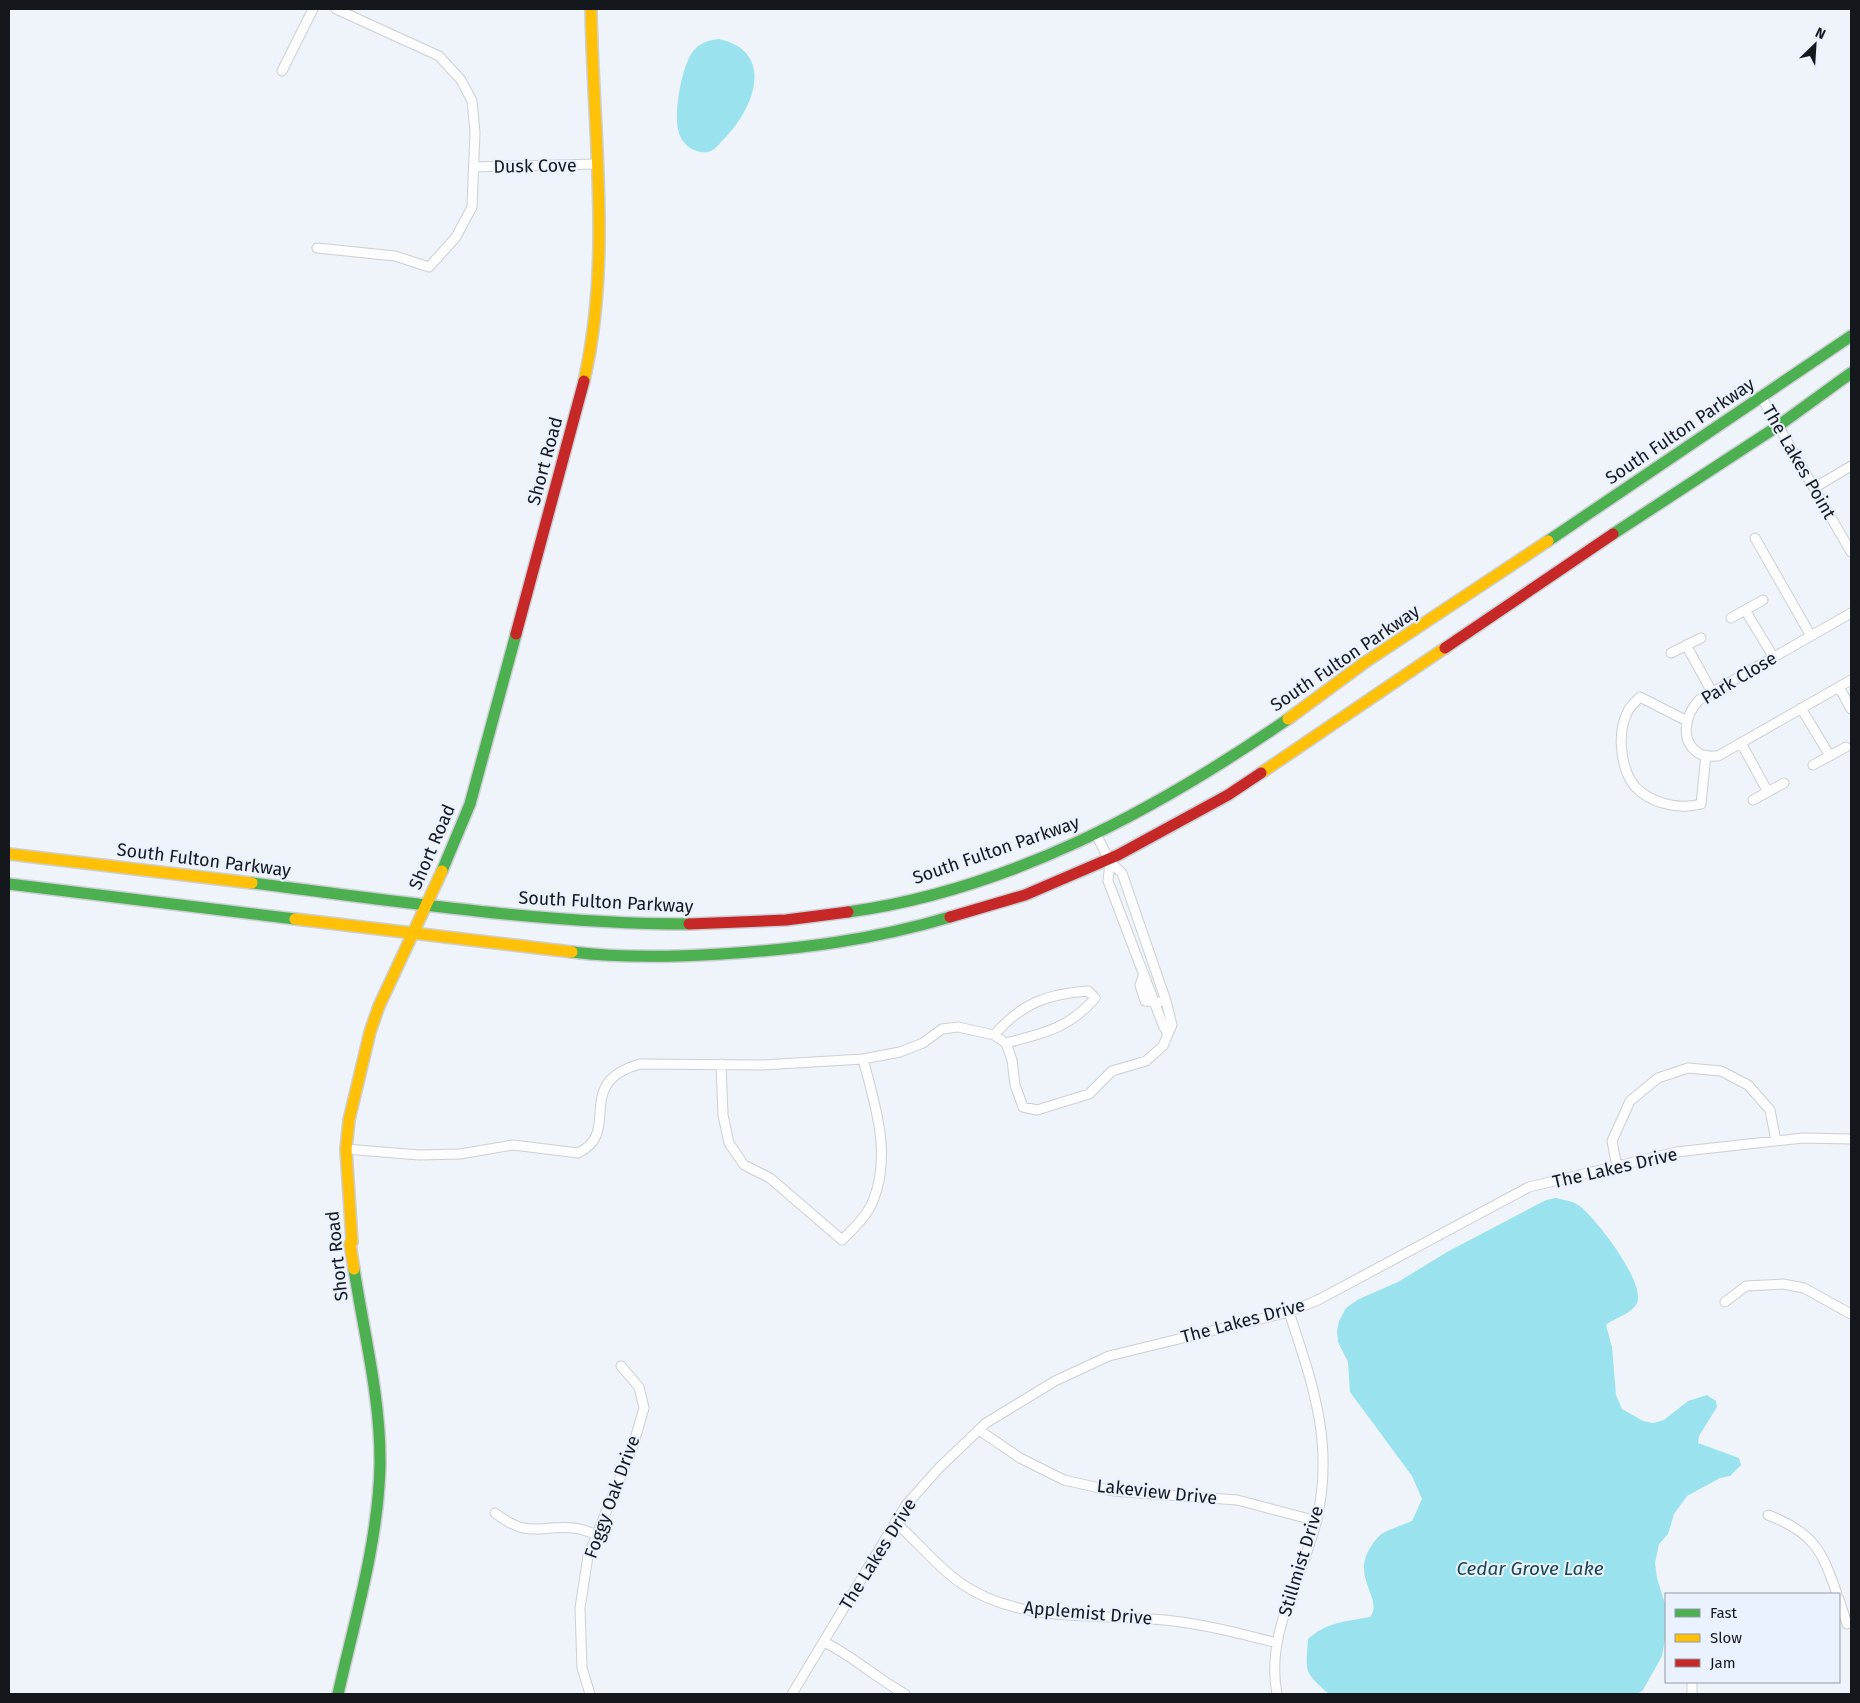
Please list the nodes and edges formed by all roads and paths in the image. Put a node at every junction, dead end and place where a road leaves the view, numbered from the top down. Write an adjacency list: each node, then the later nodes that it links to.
1 (312, 9): 4 (street)
2 (336, 9): 6 (street)
3 (591, 9): 5 (main road, Short Road)
4 (282, 71)
5 (595, 164): 6 (street, Dusk Cove); 43 (main road, Short Road)
6 (474, 167): 7 (street)
7 (317, 248)
8 (1851, 336): 10 (main road, South Fulton Parkway)
9 (1851, 374): 11 (main road)
10 (1762, 398): 11 (street, The Lakes Point); 39 (main road, South Fulton Parkway)
11 (1778, 426): 13 (street, The Lakes Point); 41 (main road)
12 (1851, 466): 13 (street)
13 (1814, 488): 15 (street, The Lakes Point)
14 (1755, 538): 20 (street)
15 (1851, 552)
16 (1763, 600): 17 (street)
17 (1745, 610): 19 (street); 24 (street)
18 (1851, 613): 20 (street, Park Close)
19 (1731, 618)
20 (1811, 636): 24 (street, Park Close)
21 (1701, 638): 22 (street)
22 (1686, 645): 23 (street); 27 (street)
23 (1671, 653)
24 (1774, 658): 27 (street, Park Close)
25 (1851, 680): 26 (street)
26 (1839, 687): 28 (street); 29 (street)
27 (1712, 692): 30 (street, Park Close)
28 (1801, 708): 31 (street); 34 (street)
29 (1851, 709)
30 (1687, 721): 33 (street, Park Close); 33 (street)
31 (1742, 743): 33 (street); 37 (street)
32 (1846, 747): 34 (street)
33 (1706, 755)
34 (1830, 756): 35 (street)
35 (1813, 765)
36 (1784, 784): 37 (street)
37 (1768, 792): 38 (street)
38 (1753, 800)
39 (1096, 834): 41 (street); 43 (main road, South Fulton Parkway)
40 (9, 854): 43 (main road, South Fulton Parkway)
41 (1109, 861): 44 (main road); 45 (street); 46 (street)
42 (9, 884): 44 (main road)
43 (427, 905): 44 (main road, Short Road)
44 (414, 931): 56 (main road, Short Road)
45 (1144, 938): 46 (street); 47 (street)
46 (1132, 941): 48 (street)
47 (1166, 1001): 48 (street); 49 (street)
48 (1155, 1003): 49 (street)
49 (1168, 1034): 51 (street)
50 (994, 1035): 51 (street); 51 (street); 52 (street)
51 (1006, 1043)
52 (863, 1059): 53 (street); 53 (street)
53 (721, 1064): 56 (street)
54 (1851, 1139): 55 (street, The Lakes Drive)
55 (1776, 1141): 57 (street, The Lakes Drive); 57 (street)
56 (346, 1149): 73 (main road, Short Road)
57 (1617, 1167): 59 (street, The Lakes Drive)
58 (1725, 1302): 60 (street)
59 (1289, 1312): 62 (street, The Lakes Drive); 65 (street, Stillmist Drive)
60 (1851, 1314)
61 (621, 1366): 67 (street, Foggy Oak Drive)
62 (978, 1430): 65 (street, Lakeview Drive); 66 (street, The Lakes Drive)
63 (495, 1513): 67 (street)
64 (1768, 1515): 68 (street)
65 (1317, 1521): 72 (street, Stillmist Drive)
66 (895, 1522): 71 (street, The Lakes Drive); 72 (street, Applemist Drive)
67 (597, 1535): 74 (street, Foggy Oak Drive)
68 (1837, 1593)
69 (1840, 1603): 70 (street)
70 (1846, 1624)
71 (824, 1642): 75 (street, The Lakes Drive); 76 (street)
72 (1277, 1643): 77 (street, Stillmist Drive)
73 (338, 1694)
74 (590, 1694)
75 (792, 1694)
76 (905, 1694)
77 (1278, 1694)

